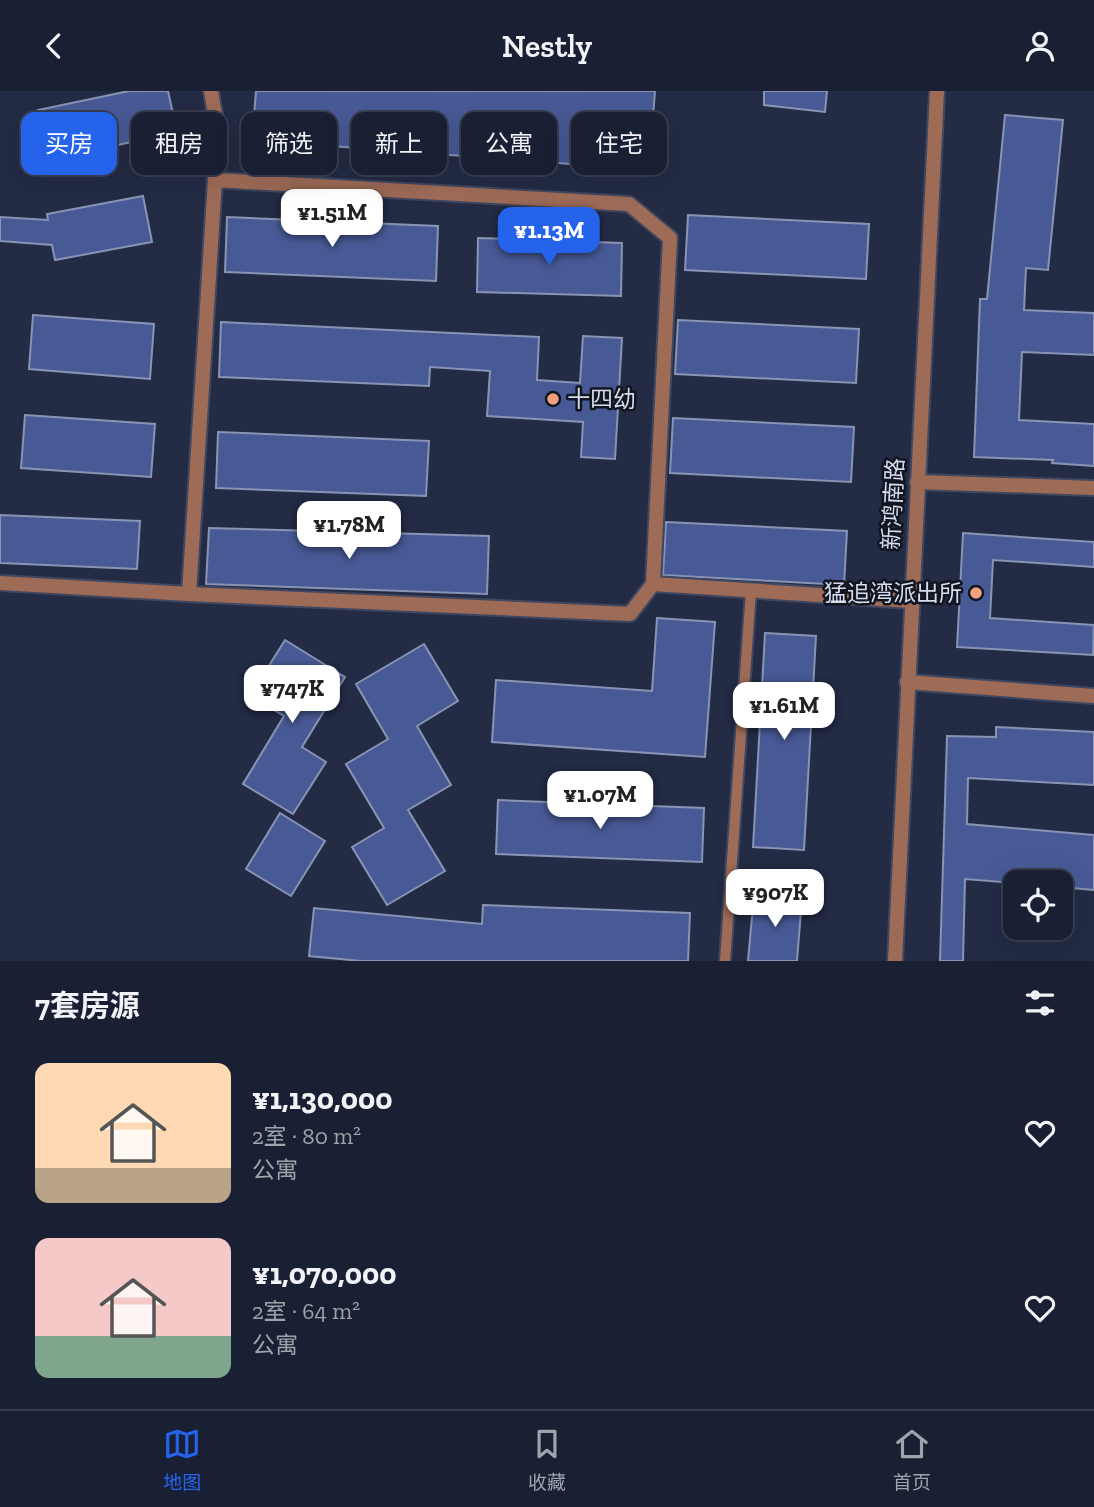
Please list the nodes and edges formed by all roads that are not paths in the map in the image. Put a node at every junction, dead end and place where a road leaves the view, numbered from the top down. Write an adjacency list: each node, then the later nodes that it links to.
1 (211, 91): 3 (street)
2 (937, 91): 4 (street, 新鸿南路)
3 (215, 180): 7 (street); 9 (street)
4 (917, 482): 5 (street); 10 (street, 新鸿南路)
5 (1094, 488)
6 (0, 583): 9 (street)
7 (653, 584): 8 (street); 9 (street)
8 (751, 590): 10 (street); 13 (lane)
9 (189, 594)
10 (911, 601): 11 (street, 新鸿南路)
11 (907, 682): 12 (street); 14 (street, 新鸿南路)
12 (1094, 696)
13 (725, 961)
14 (895, 961)

